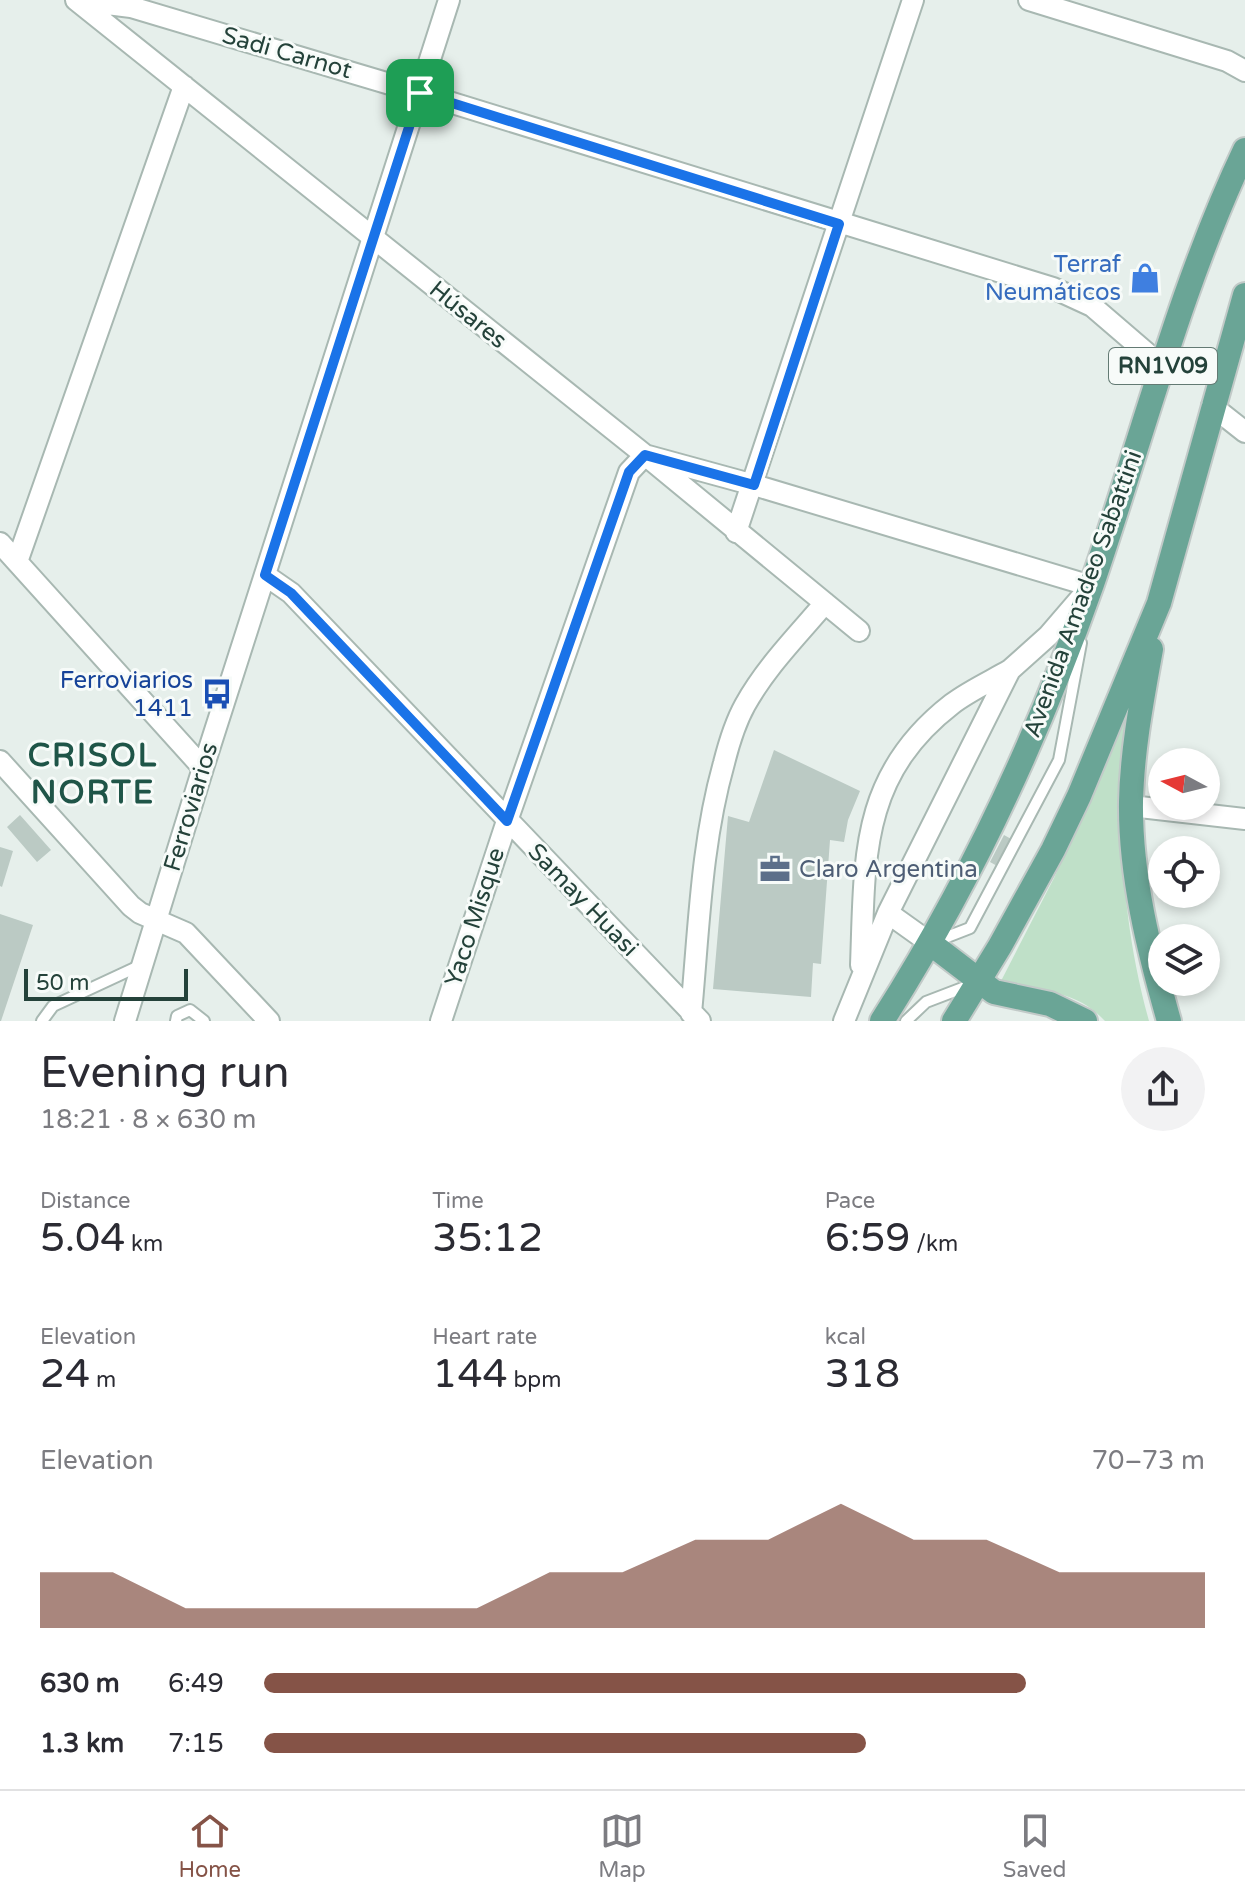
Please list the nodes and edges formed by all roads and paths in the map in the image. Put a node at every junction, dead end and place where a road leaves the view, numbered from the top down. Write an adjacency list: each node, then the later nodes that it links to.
1 (76, 0): 6 (street, Húsares); 7 (street, Sadi Carnot)
2 (449, 0): 7 (street, Ferroviarios)
3 (913, 0): 9 (street)
4 (1029, 0): 5 (street)
5 (1245, 71)
6 (184, 86): 10 (street, Húsares); 19 (street)
7 (420, 93): 9 (street, Sadi Carnot); 10 (street, Ferroviarios)
8 (1245, 150): 12 (main road, Avenida Amadeo Sabattini / RN1V09)
9 (839, 224): 12 (street, Sadi Carnot); 16 (street)
10 (374, 240): 15 (street, Húsares); 20 (street, Ferroviarios)
11 (1245, 295): 13 (main road, RN1V09)
12 (1163, 367): 21 (main road, Avenida Amadeo Sabattini / RN1V09)
13 (1212, 406): 14 (street); 23 (main road, RN1V09)
14 (1245, 432)
15 (645, 455): 16 (street); 17 (street, Húsares); 30 (street, Yaco Misque)
16 (754, 485): 17 (street); 21 (street)
17 (736, 532): 22 (street, Húsares)
18 (0, 543): 19 (street)
19 (17, 562): 27 (street)
20 (265, 575): 27 (street, Ferroviarios); 30 (street, Samay Huasi)
21 (1091, 586): 25 (street); 33 (main road, Avenida Amadeo Sabattini / RN1V09); 33 (lane)
22 (825, 603): 24 (street, Húsares); 37 (street)
23 (1159, 603): 28 (main road); 35 (main road, RN1V09)
24 (859, 631)
25 (1010, 670): 31 (street); 36 (street)
26 (1, 768): 32 (street)
27 (203, 768): 32 (street, Ferroviarios)
28 (1131, 806): 29 (street); 49 (main road)
29 (1245, 819)
30 (507, 821): 37 (street, Samay Huasi); 43 (street, Yaco Misque)
31 (888, 913): 33 (street); 36 (street)
32 (157, 920): 34 (street, Ferroviarios); 42 (street)
33 (930, 943): 35 (main road); 45 (main road, Avenida Amadeo Sabattini / RN1V09)
34 (141, 966): 38 (lane); 39 (street, Ferroviarios)
35 (979, 982): 46 (lane); 47 (main road, RN1V09); 48 (main road)
36 (860, 983): 44 (street)
37 (696, 1017)
38 (42, 1021)
39 (125, 1021)
40 (176, 1021): 41 (lane)
41 (204, 1021)
42 (269, 1021)
43 (441, 1021)
44 (844, 1021)
45 (882, 1021)
46 (906, 1021)
47 (954, 1021)
48 (1085, 1021)
49 (1169, 1021)

